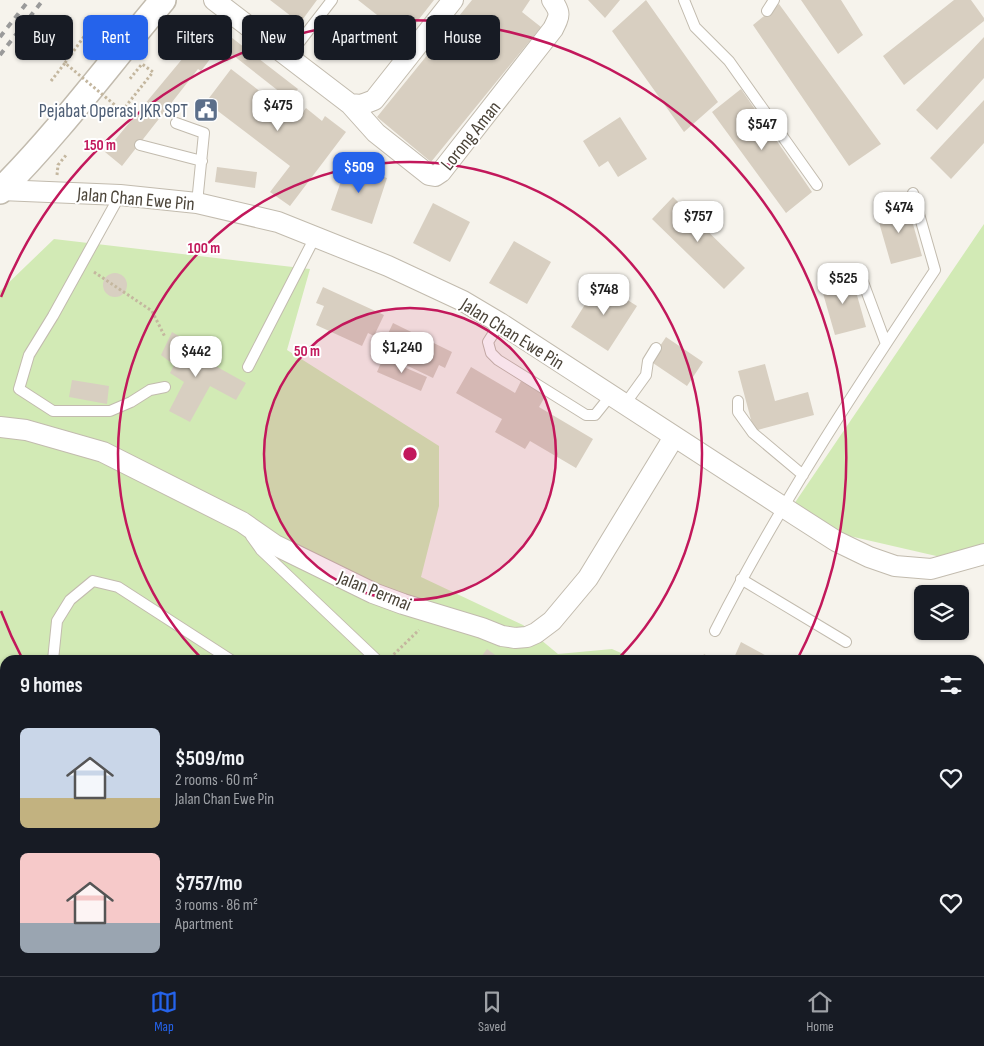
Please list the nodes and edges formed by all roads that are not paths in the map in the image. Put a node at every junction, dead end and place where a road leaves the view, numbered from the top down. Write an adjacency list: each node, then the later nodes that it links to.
1 (163, 0): 17 (street)
2 (332, 0): 10 (lane)
3 (453, 0): 12 (street)
4 (552, 0): 12 (street, Lorong Aman)
5 (684, 0): 16 (lane)
6 (774, 0): 8 (lane)
7 (218, 1): 9 (street)
8 (767, 11)
9 (242, 20)
10 (304, 36)
11 (292, 60): 12 (street)
12 (350, 104)
13 (176, 123): 15 (lane)
14 (140, 145): 15 (lane)
15 (202, 161): 20 (lane)
16 (817, 185)
17 (1, 191): 19 (street, Jalan Chan Ewe Pin)
18 (913, 193): 24 (lane)
19 (120, 195): 20 (street, Jalan Chan Ewe Pin); 27 (lane)
20 (197, 203): 21 (street, Jalan Chan Ewe Pin)
21 (315, 237): 23 (street, Jalan Chan Ewe Pin); 26 (lane)
22 (863, 282): 24 (lane)
23 (500, 323): 28 (street, Jalan Chan Ewe Pin); 28 (lane)
24 (886, 344): 32 (lane)
25 (656, 348): 28 (lane)
26 (248, 367)
27 (165, 387)
28 (618, 400): 31 (street, Jalan Chan Ewe Pin)
29 (738, 401): 32 (lane)
30 (0, 427): 34 (street, Jalan Permai)
31 (674, 437): 33 (street, Jalan Chan Ewe Pin); 34 (street, Jalan Permai)
32 (803, 475): 33 (lane)
33 (783, 507): 35 (street, Jalan Chan Ewe Pin); 36 (lane)
34 (242, 522): 41 (lane)
35 (984, 554)
36 (741, 580): 37 (lane); 38 (lane)
37 (715, 631)
38 (846, 642)
39 (54, 655): 40 (lane)
40 (223, 655)
41 (372, 655)

